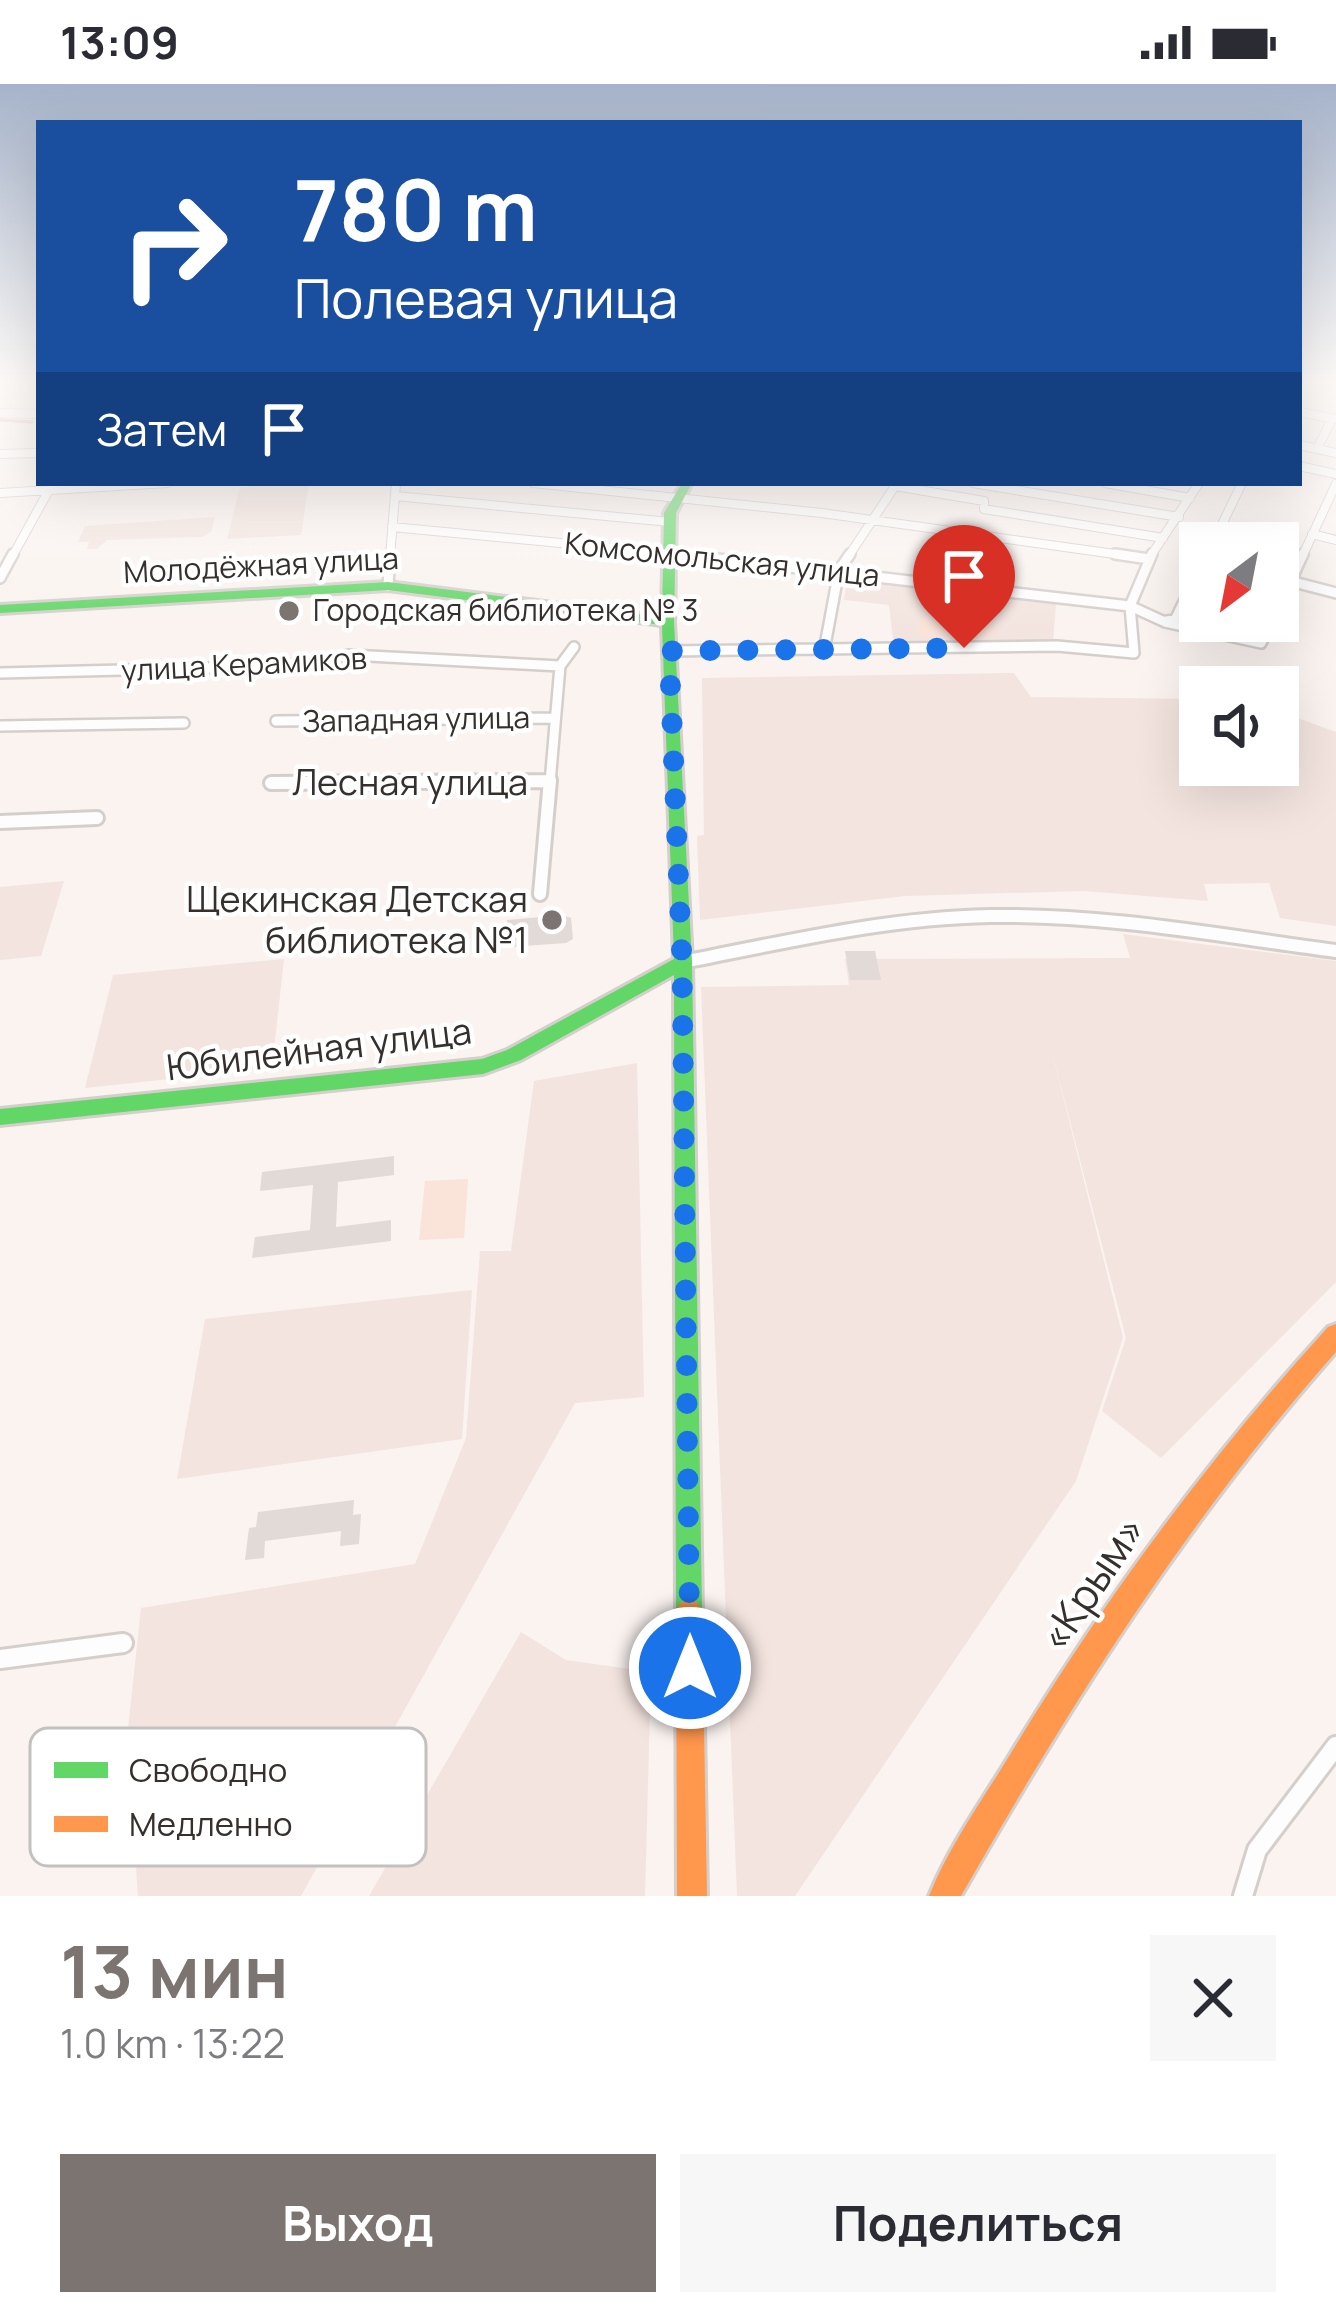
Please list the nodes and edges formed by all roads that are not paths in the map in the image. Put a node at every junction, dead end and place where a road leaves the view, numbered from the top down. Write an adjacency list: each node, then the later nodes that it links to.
1 (1302, 467): 2 (street)
2 (1336, 474)
3 (1336, 484): 23 (street)
4 (117, 486): 13 (street)
5 (396, 486): 16 (street)
6 (597, 486): 14 (street)
7 (895, 486): 19 (street)
8 (906, 486): 24 (street)
9 (991, 486): 18 (street)
10 (1122, 486): 17 (street)
11 (1197, 486): 17 (street)
12 (1241, 486): 21 (street)
13 (49, 490): 15 (street); 30 (street)
14 (682, 490): 19 (street); 20 (main road)
15 (0, 493)
16 (395, 496): 20 (street); 22 (street)
17 (1190, 498): 18 (street)
18 (1179, 517): 24 (street)
19 (874, 519): 27 (street); 29 (street)
20 (670, 522): 26 (main road)
21 (1223, 522)
22 (392, 526): 26 (street, Комсомольская улица); 32 (street)
23 (1312, 534): 25 (street); 28 (street)
24 (1163, 538): 27 (street)
25 (1336, 540)
26 (669, 556): 29 (street, Комсомольская улица); 37 (main road)
27 (1149, 559): 34 (street)
28 (1299, 562)
29 (839, 570): 34 (street, Комсомольская улица); 42 (street)
30 (0, 578)
31 (1299, 583): 33 (street)
32 (388, 586): 35 (main road, Молодёжная улица); 37 (main road, Молодёжная улица)
33 (1336, 593)
34 (1130, 607): 38 (street, Комсомольская улица); 42 (street)
35 (0, 610)
36 (1179, 612): 38 (street)
37 (668, 622): 41 (main road)
38 (1165, 622): 39 (street, Комсомольская улица)
39 (1179, 625)
40 (574, 646): 43 (street)
41 (669, 651): 42 (street); 55 (main road)
42 (824, 651)
43 (560, 666): 44 (street, улица Керамиков); 45 (street)
44 (0, 673)
45 (555, 718): 46 (street, Западная улица); 50 (street)
46 (276, 721)
47 (184, 723): 48 (street)
48 (0, 726)
49 (271, 782): 50 (street, Лесная улица)
50 (548, 782): 53 (street)
51 (97, 818): 52 (street)
52 (0, 822)
53 (540, 894)
54 (1336, 951): 55 (street, Юбилейная улица)
55 (682, 962): 56 (main road, Юбилейная улица); 61 (main road)
56 (0, 1117)
57 (1336, 1335): 62 (main road, «Крым»)
58 (123, 1642): 59 (street)
59 (0, 1659)
60 (1336, 1746): 63 (street)
61 (692, 1896)
62 (944, 1896)
63 (1243, 1896)

